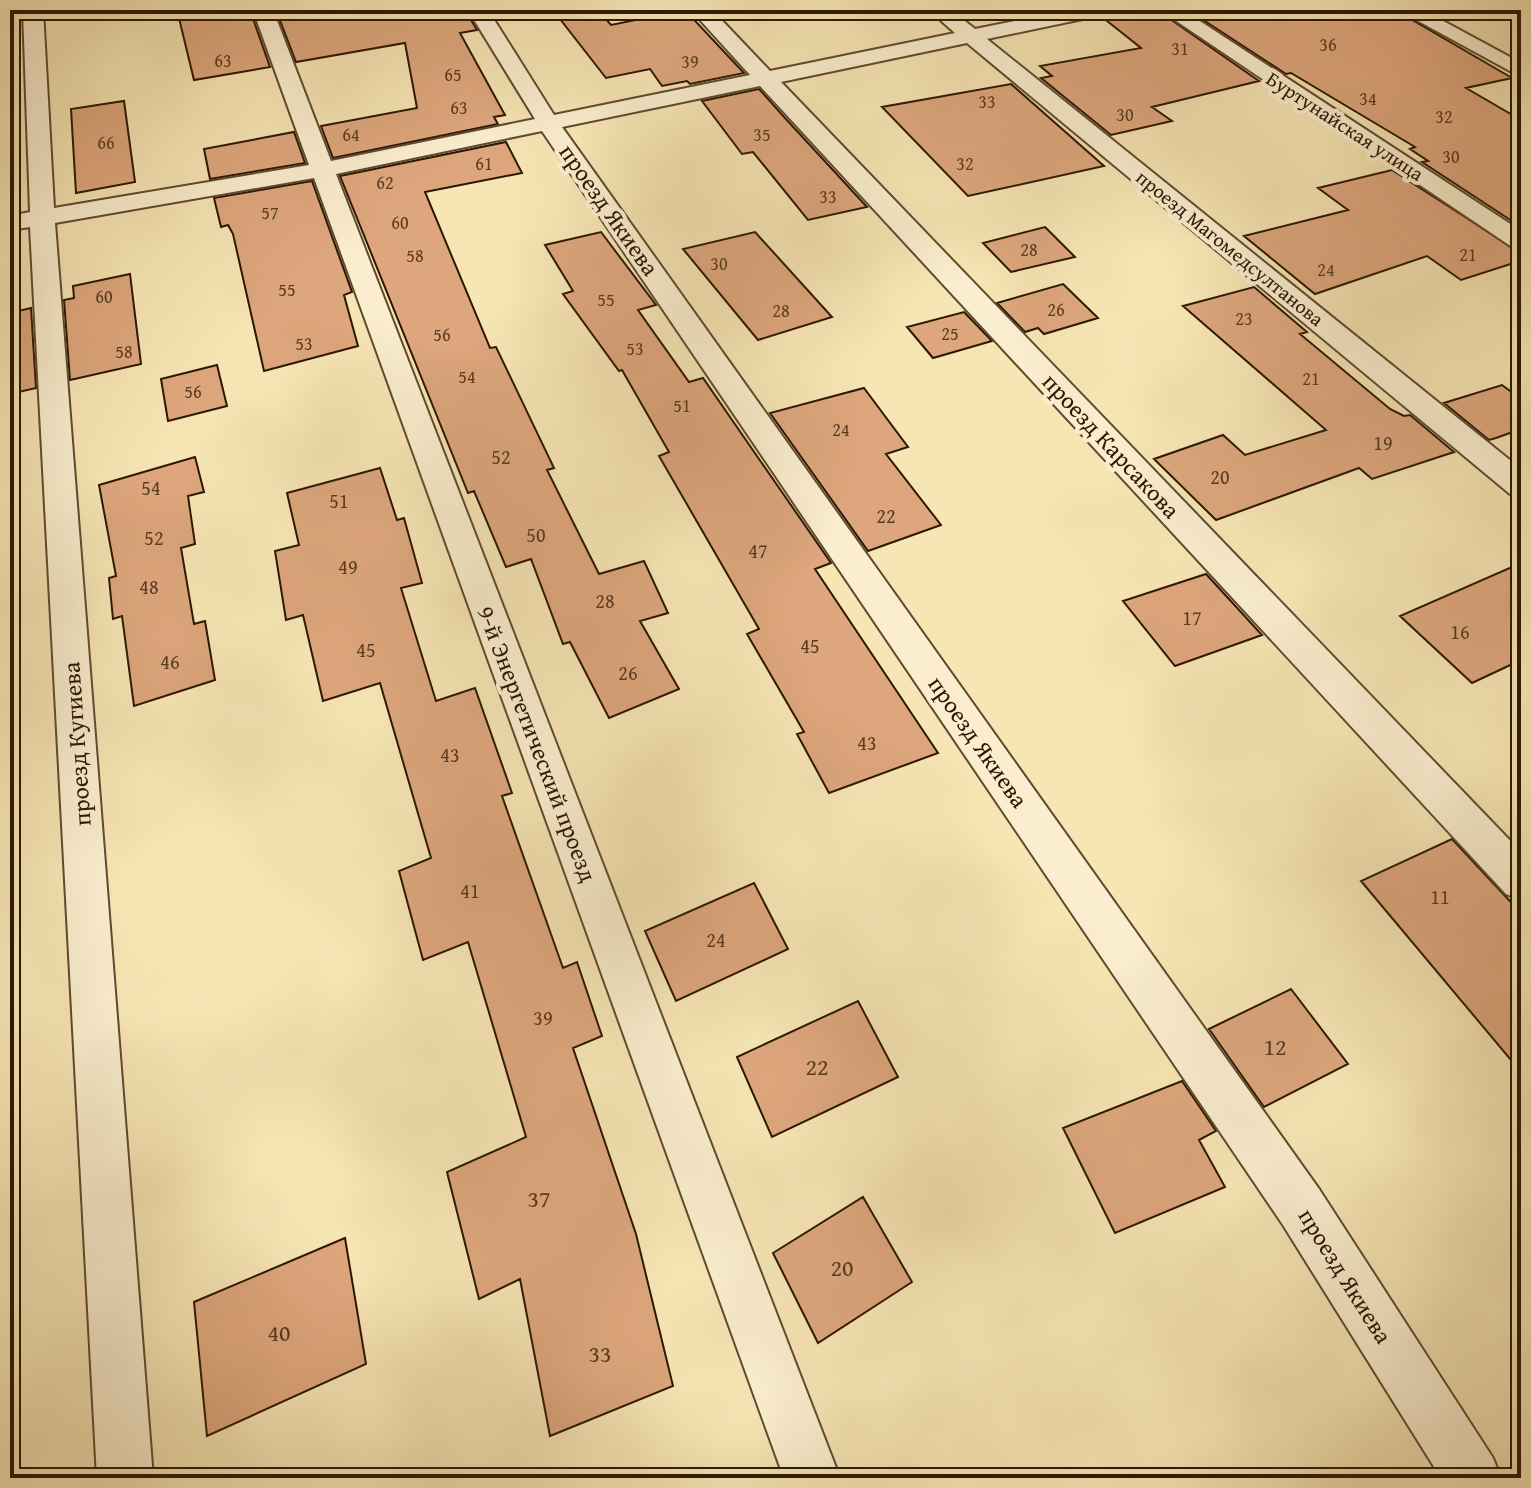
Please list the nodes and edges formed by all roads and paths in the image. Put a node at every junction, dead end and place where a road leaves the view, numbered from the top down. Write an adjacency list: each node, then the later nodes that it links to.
1 (33, 10): 14 (street, проезд Кугиева)
2 (263, 10): 13 (street, 9-й Энергетический проезд)
3 (478, 10): 12 (street, проезд Якиева)
4 (701, 10): 11 (street, проезд Карсакова)
5 (939, 10): 9 (street, проезд Магомедсултанова)
6 (1097, 10): 9 (street)
7 (1170, 10): 15 (street, Буртунайская улица)
8 (1408, 10): 10 (street)
9 (972, 36): 11 (street); 16 (street, проезд Магомедсултанова)
10 (1521, 71)
11 (765, 78): 12 (street); 17 (street, проезд Карсакова)
12 (548, 123): 13 (street); 20 (street, проезд Якиева)
13 (321, 170): 14 (street); 19 (street, 9-й Энергетический проезд)
14 (26, 220): 18 (street, проезд Кугиева)
15 (1521, 242)
16 (1521, 486)
17 (1521, 881)
18 (125, 1478)
19 (812, 1478)
20 (1473, 1478)

